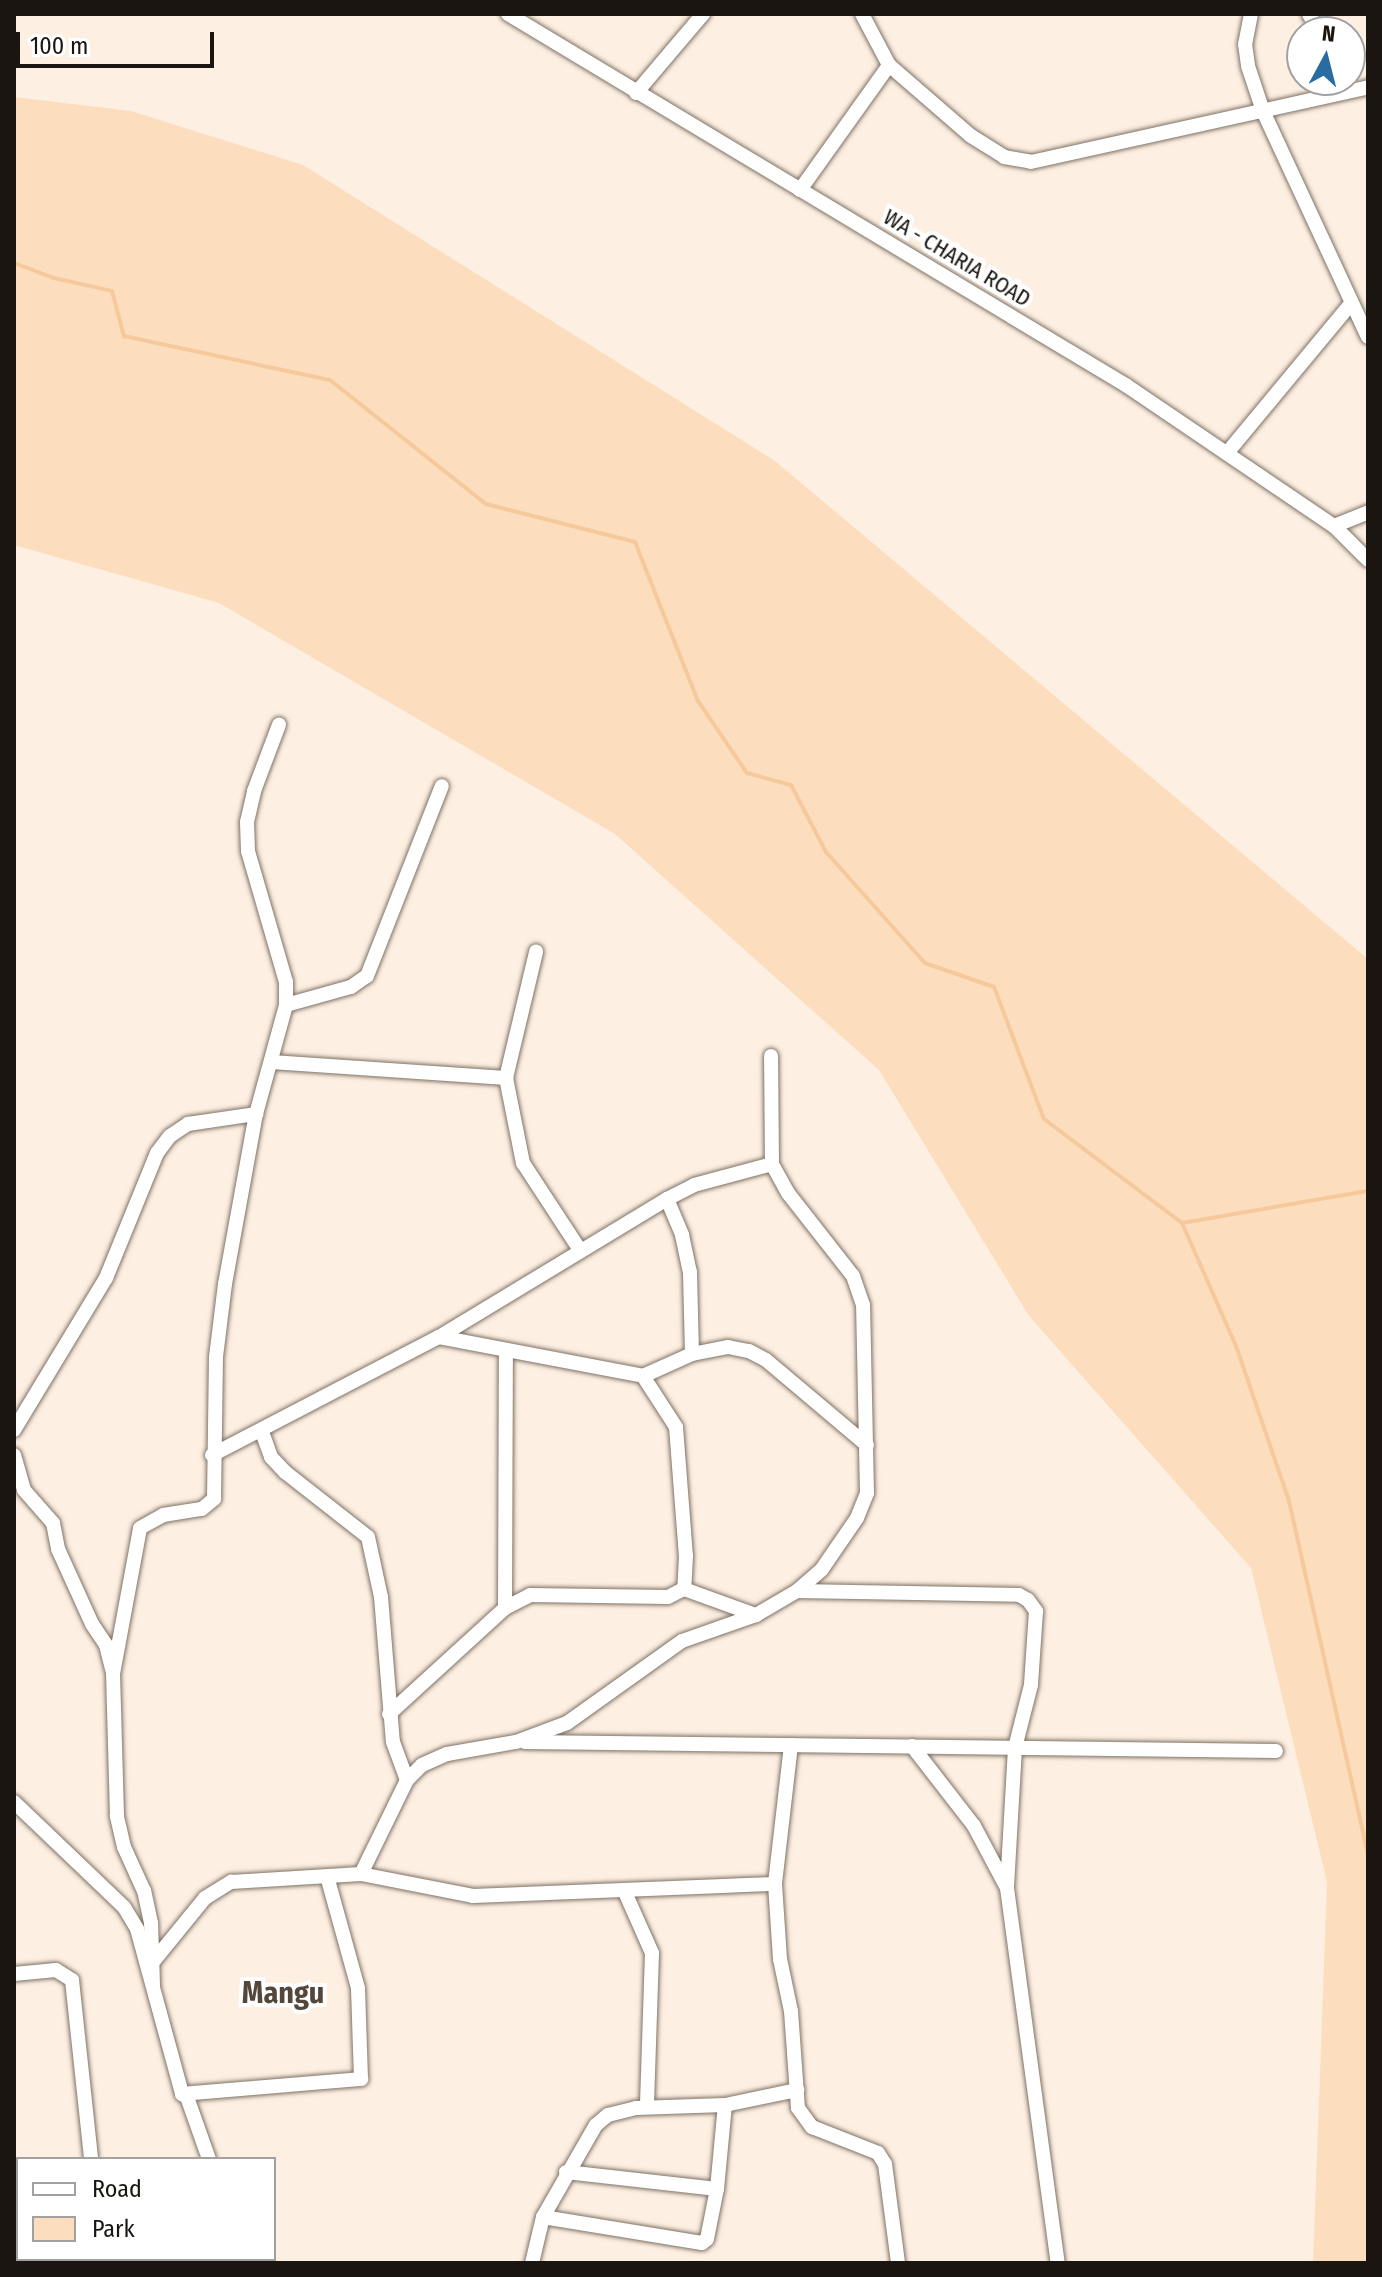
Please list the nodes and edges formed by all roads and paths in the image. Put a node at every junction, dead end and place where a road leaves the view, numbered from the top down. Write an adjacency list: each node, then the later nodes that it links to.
1 (508, 14): 6 (street, WA - CHARIA ROAD)
2 (703, 14): 6 (street)
3 (862, 14): 5 (street)
4 (1251, 14): 8 (street)
5 (889, 65): 8 (street); 9 (street)
6 (636, 93): 9 (street, WA - CHARIA ROAD)
7 (1309, 96): 8 (street)
8 (1263, 111): 10 (street)
9 (800, 190): 12 (street, WA - CHARIA ROAD)
10 (1350, 305): 11 (street); 12 (street)
11 (1368, 337)
12 (1227, 453): 14 (street, WA - CHARIA ROAD)
13 (1368, 512): 14 (street)
14 (1334, 526): 15 (street, WA - CHARIA ROAD)
15 (1368, 560)
16 (279, 725): 19 (street)
17 (442, 786): 19 (street)
18 (536, 952): 22 (street)
19 (286, 1005): 21 (street)
20 (771, 1056): 24 (street)
21 (271, 1062): 22 (street); 23 (street)
22 (506, 1078): 26 (street)
23 (256, 1114): 31 (street); 35 (street)
24 (772, 1164): 25 (street); 33 (street)
25 (667, 1199): 26 (street); 29 (street)
26 (580, 1250): 27 (street)
27 (439, 1337): 28 (street); 32 (street)
28 (506, 1350): 30 (street); 38 (street)
29 (692, 1354): 30 (street); 33 (street)
30 (643, 1376): 36 (street)
31 (14, 1430)
32 (262, 1432): 35 (street); 41 (street)
33 (867, 1445): 37 (street)
34 (14, 1455): 40 (street)
35 (212, 1455): 40 (street)
36 (684, 1589): 38 (street); 39 (street)
37 (797, 1591): 39 (street); 45 (street)
38 (505, 1608): 41 (street)
39 (756, 1615): 42 (street)
40 (113, 1674): 54 (street)
41 (389, 1714): 47 (street)
42 (516, 1742): 43 (street); 47 (street)
43 (791, 1745): 44 (street); 51 (street)
44 (912, 1746): 45 (street); 52 (street)
45 (1015, 1748): 46 (street); 52 (street)
46 (1276, 1751)
47 (407, 1780): 49 (street)
48 (14, 1802): 56 (street)
49 (361, 1874): 50 (street); 53 (street)
50 (327, 1876): 54 (street); 58 (street)
51 (775, 1884): 53 (street); 57 (street)
52 (1007, 1888): 68 (street)
53 (624, 1890): 60 (street)
54 (152, 1963): 56 (street)
55 (14, 1974): 61 (street)
56 (153, 1985): 58 (street)
57 (797, 2090): 59 (street); 67 (street)
58 (182, 2094): 62 (street)
59 (725, 2105): 60 (street); 64 (street)
60 (647, 2107): 63 (street)
61 (91, 2157)
62 (208, 2157)
63 (566, 2172): 64 (street); 65 (street)
64 (717, 2189): 65 (street)
65 (543, 2217): 66 (street)
66 (532, 2263)
67 (898, 2263)
68 (1058, 2263)

